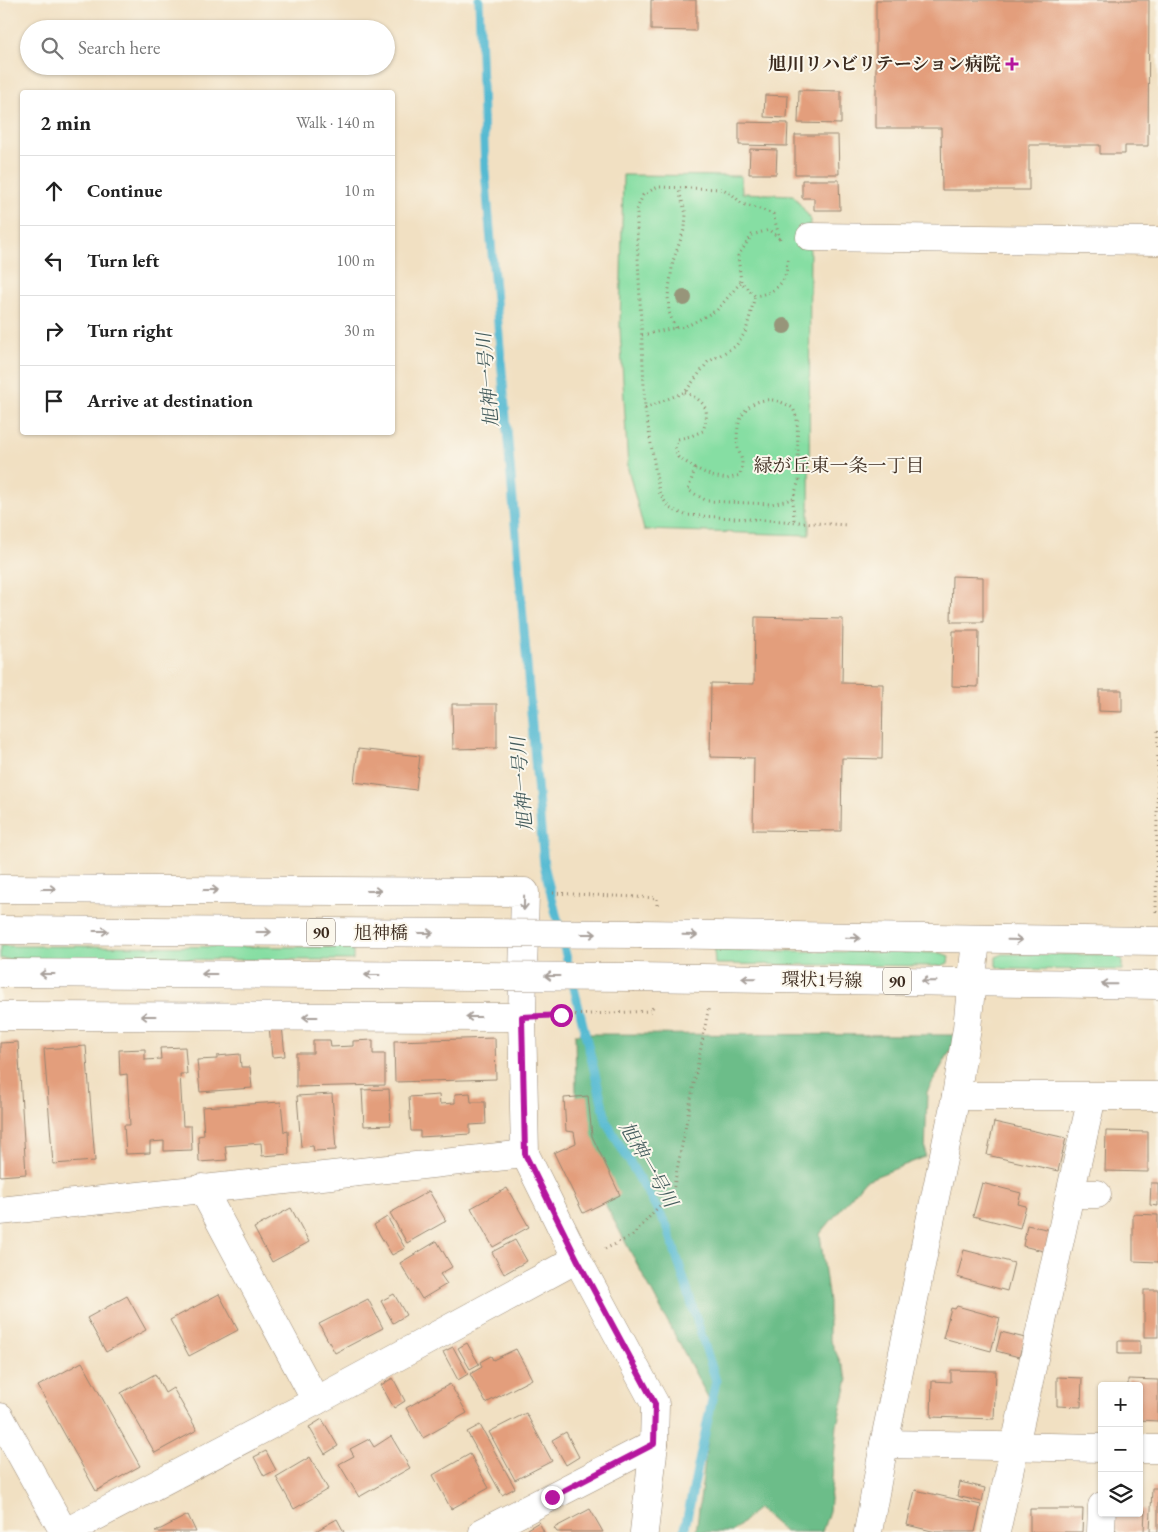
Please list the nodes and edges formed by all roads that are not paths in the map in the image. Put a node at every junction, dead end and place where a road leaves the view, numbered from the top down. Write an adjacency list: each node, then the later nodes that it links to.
1 (1158, 240): 2 (street)
2 (799, 243)
3 (0, 889): 11 (street, one-way to 11)
4 (0, 930): 6 (street, 旭神橋 / 90, one-way to 6, bridge)
5 (1157, 931): 6 (street, 90, one-way to 5)
6 (976, 940): 8 (street)
7 (0, 974): 8 (street, 環状1号線 / 90, one-way to 7, bridge)
8 (972, 982): 9 (street, 環状1号線 / 90, one-way to 8); 12 (street)
9 (1158, 985)
10 (0, 1016): 11 (street, one-way to 10)
11 (522, 1017): 15 (street)
12 (956, 1096): 14 (street); 24 (street)
13 (1158, 1096): 14 (street)
14 (1092, 1097): 17 (street)
15 (525, 1154): 16 (street); 20 (street)
16 (202, 1188): 19 (street); 21 (street)
17 (1070, 1194): 18 (street); 25 (street)
18 (1097, 1194)
19 (0, 1211)
20 (577, 1259): 21 (street); 23 (street)
21 (316, 1401): 30 (street)
22 (0, 1418): 30 (street)
23 (654, 1444): 31 (street); 32 (street)
24 (884, 1444): 25 (street); 33 (street)
25 (1016, 1447): 26 (street); 34 (street)
26 (1098, 1448)
27 (1143, 1449): 28 (street)
28 (1158, 1449)
29 (1102, 1517): 35 (street)
30 (65, 1532)
31 (484, 1532)
32 (644, 1532)
33 (868, 1532)
34 (996, 1532)
35 (1101, 1532)

